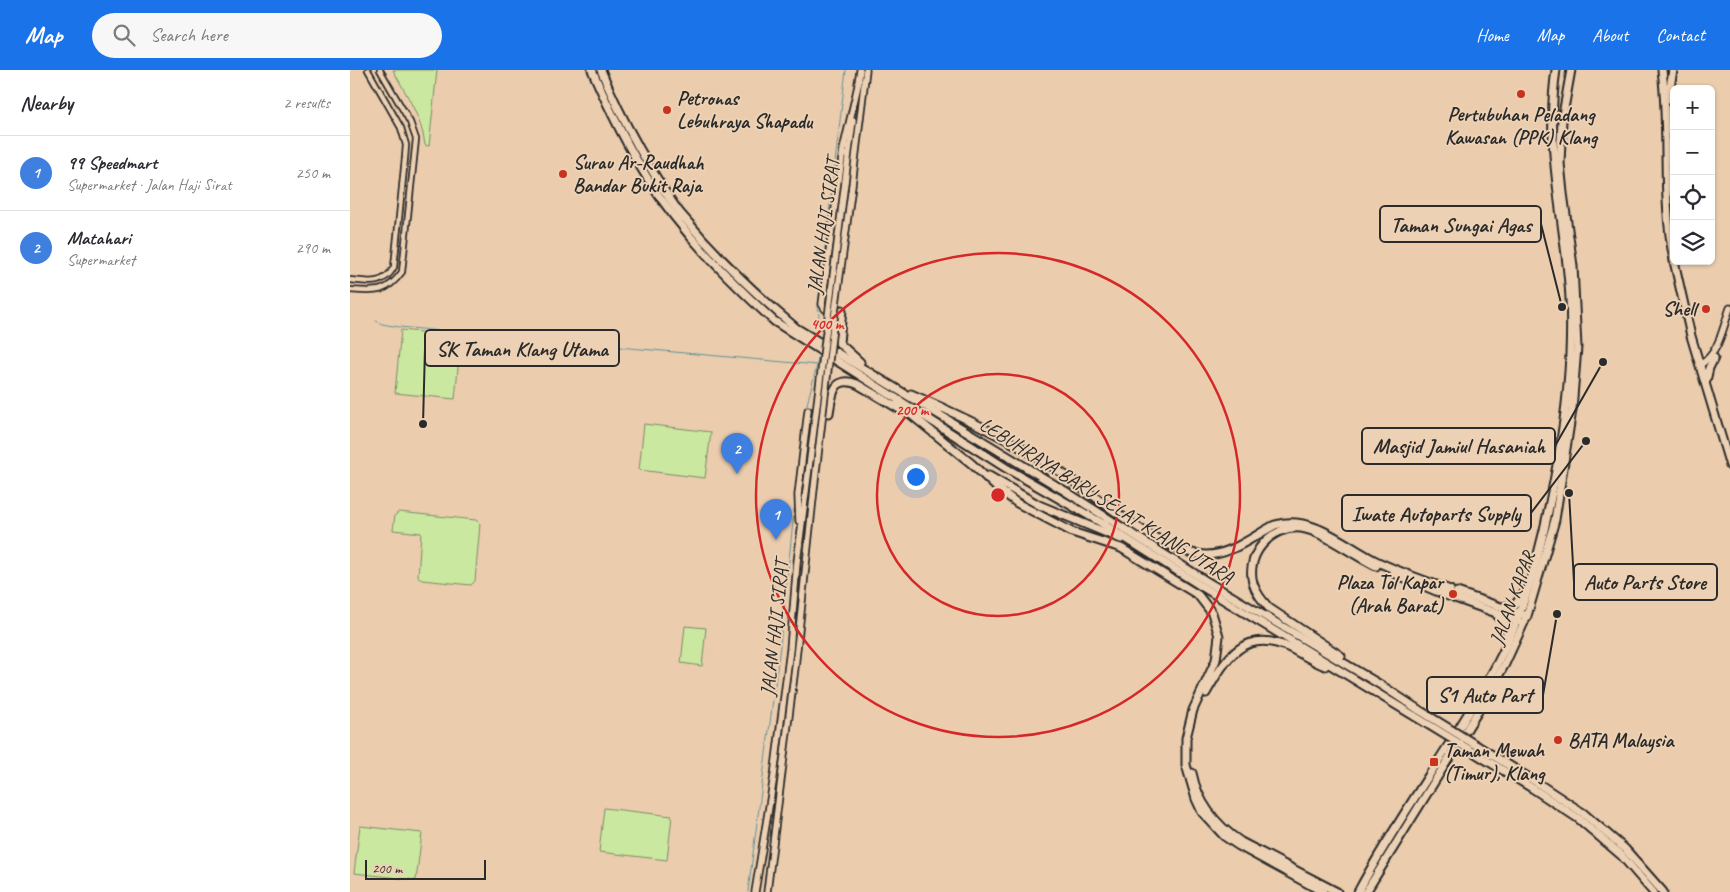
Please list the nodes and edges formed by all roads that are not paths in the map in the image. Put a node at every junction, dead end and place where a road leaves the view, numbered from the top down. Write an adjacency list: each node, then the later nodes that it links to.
1 (368, 70): 15 (street)
2 (380, 70): 16 (street)
3 (592, 70): 22 (highway, LEBUHRAYA BARU SELAT KLANG UTARA)
4 (601, 70): 22 (highway, LEBUHRAYA BARU SELAT KLANG UTARA)
5 (860, 70): 11 (main road, JALAN HAJI SIRAT)
6 (866, 70): 42 (main road, JALAN HAJI SIRAT, bridge)
7 (1556, 70): 31 (highway, JALAN KAPAR)
8 (1571, 70): 34 (highway, JALAN KAPAR)
9 (1662, 70): 12 (highway)
10 (1673, 70): 12 (highway)
11 (858, 82): 18 (main road); 29 (main road, JALAN HAJI SIRAT, bridge)
12 (1666, 108): 13 (highway)
13 (1670, 222)
14 (1675, 265): 20 (highway)
15 (350, 280)
16 (350, 290)
17 (1730, 308): 19 (main road)
18 (842, 310): 22 (highway)
19 (1713, 355): 20 (highway); 21 (main road); 23 (highway)
20 (1698, 356): 21 (highway)
21 (1701, 367): 23 (highway)
22 (878, 381): 26 (highway); 30 (highway, LEBUHRAYA BARU SELAT KLANG UTARA); 32 (highway); 37 (highway, LEBUHRAYA BARU SELAT KLANG UTARA)
23 (1706, 382): 27 (highway)
24 (808, 410): 29 (main road)
25 (828, 413): 26 (highway)
26 (918, 421): 28 (highway)
27 (1730, 466)
28 (978, 469): 30 (highway); 43 (highway)
29 (800, 533): 41 (main road, JALAN HAJI SIRAT)
30 (1131, 543): 36 (highway, LEBUHRAYA BARU SELAT KLANG UTARA)
31 (1530, 584): 33 (highway); 34 (highway, JALAN KAPAR)
32 (1452, 594): 33 (highway); 37 (highway)
33 (1496, 609): 34 (highway); 35 (highway)
34 (1522, 618): 35 (highway, JALAN KAPAR); 40 (highway, JALAN KAPAR)
35 (1503, 651): 40 (highway, JALAN KAPAR)
36 (1344, 674): 38 (highway, LEBUHRAYA BARU SELAT KLANG UTARA); 44 (highway)
37 (1384, 687): 38 (highway, LEBUHRAYA BARU SELAT KLANG UTARA)
38 (1418, 713): 39 (highway, LEBUHRAYA BARU SELAT KLANG UTARA, bridge)
39 (1581, 816): 46 (highway, LEBUHRAYA BARU SELAT KLANG UTARA); 47 (highway, LEBUHRAYA BARU SELAT KLANG UTARA)
40 (1361, 890): 45 (highway)
41 (756, 892)
42 (766, 892)
43 (1323, 892)
44 (1337, 892)
45 (1352, 892)
46 (1653, 892)
47 (1663, 892)

